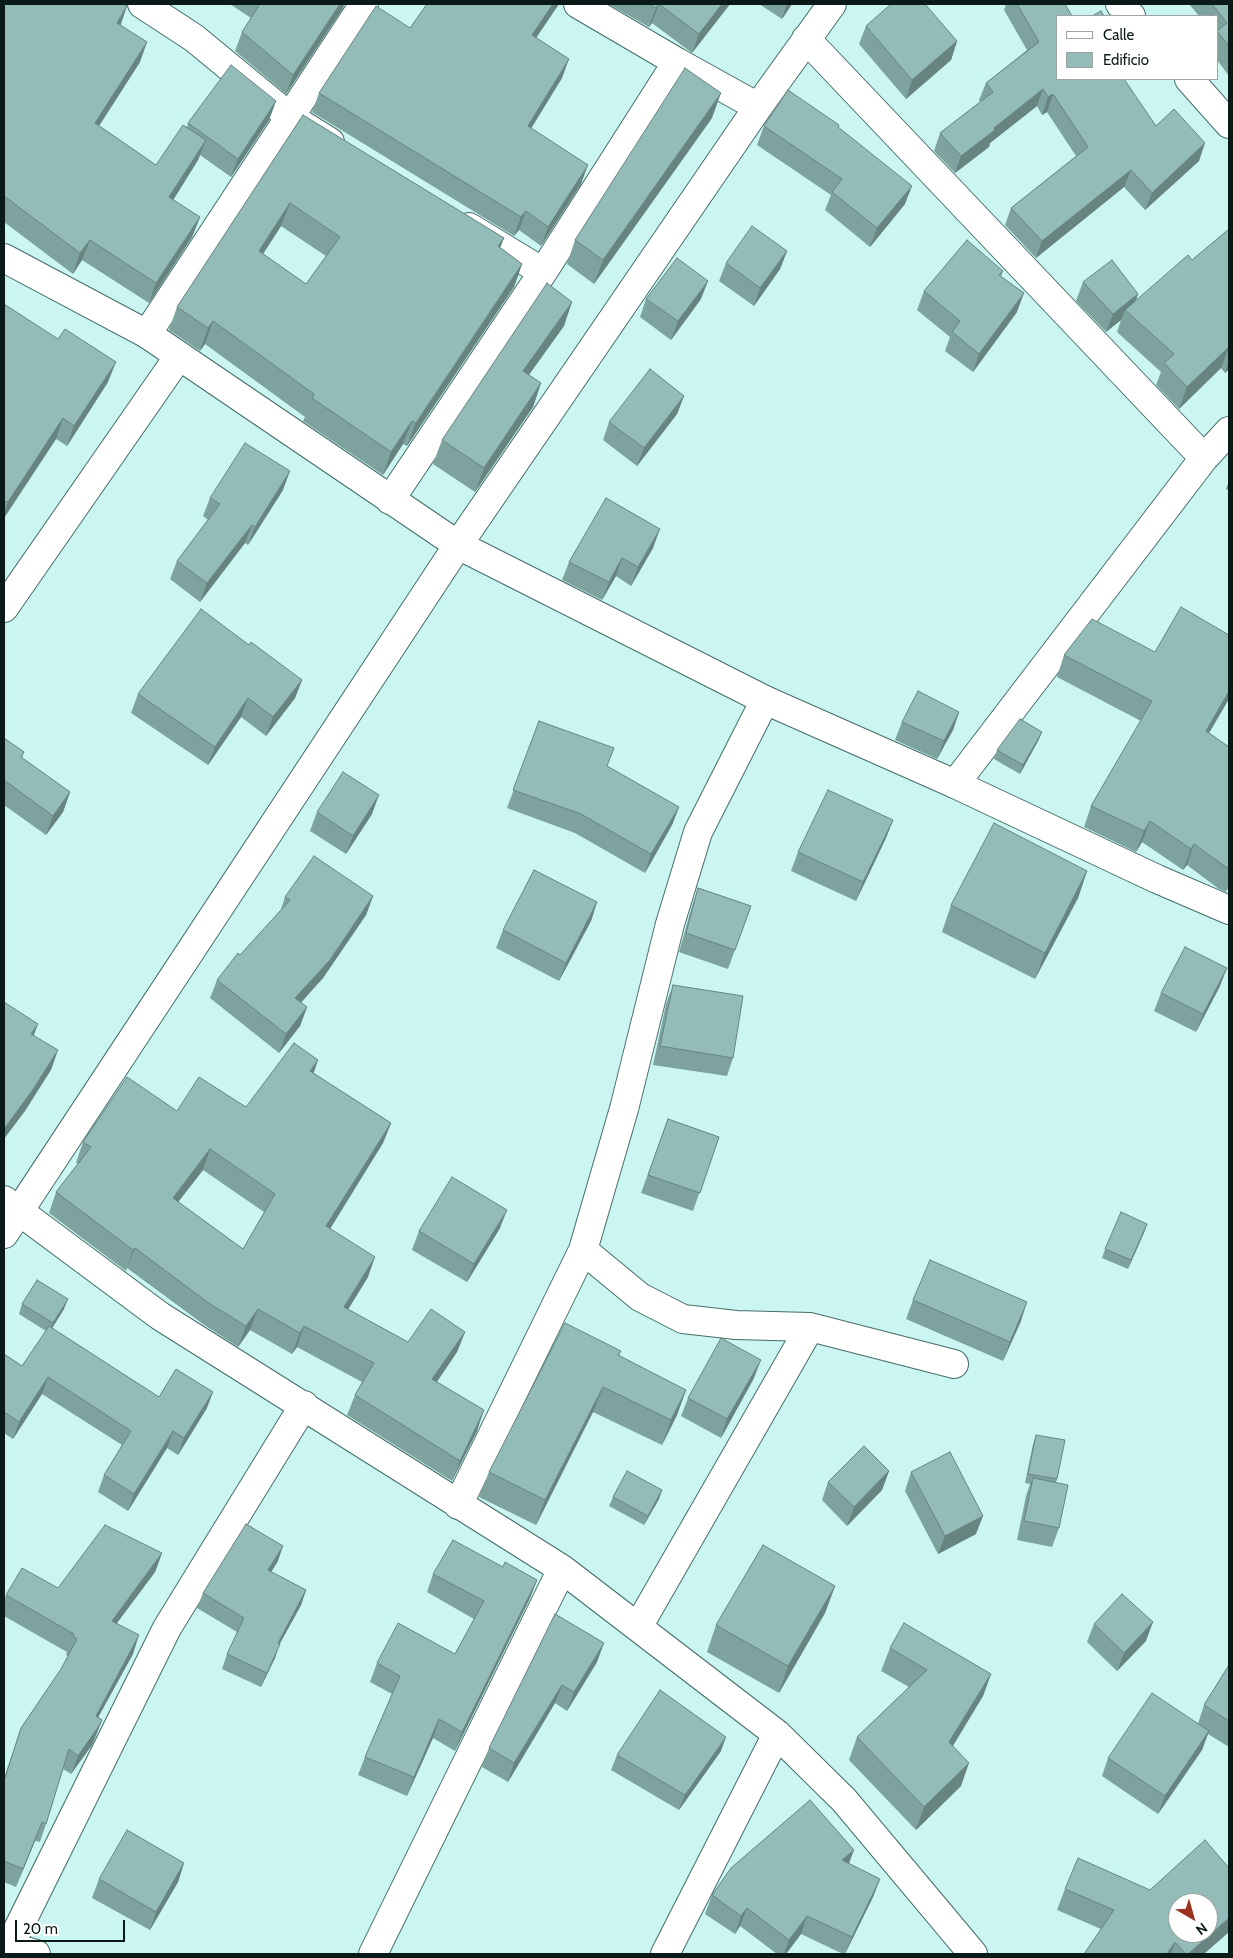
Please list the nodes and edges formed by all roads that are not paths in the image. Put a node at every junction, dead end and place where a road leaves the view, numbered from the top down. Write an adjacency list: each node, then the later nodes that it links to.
1 (142, 4): 11 (street)
2 (364, 4): 11 (street)
3 (578, 4): 8 (street)
4 (832, 4): 7 (street)
5 (1120, 4): 6 (street)
6 (1130, 15)
7 (806, 39): 10 (street); 20 (street)
8 (677, 62): 10 (street); 16 (street)
9 (1190, 80): 12 (street)
10 (758, 106): 22 (street)
11 (290, 117): 13 (street); 17 (street)
12 (1229, 124)
13 (349, 154)
14 (450, 216): 16 (street)
15 (4, 258): 17 (street)
16 (543, 272): 21 (street)
17 (147, 334): 18 (street)
18 (179, 356): 21 (street); 23 (street)
19 (1229, 431): 20 (street)
20 (1204, 458): 25 (street)
21 (390, 500): 22 (street)
22 (458, 545): 24 (street); 27 (street)
23 (4, 608)
24 (765, 700): 25 (street); 29 (street)
25 (955, 784): 26 (street)
26 (1229, 910)
27 (12, 1205): 28 (street); 32 (street)
28 (4, 1234)
29 (583, 1250): 30 (street); 33 (street)
30 (810, 1327): 31 (street); 35 (street)
31 (954, 1364)
32 (304, 1405): 33 (street); 37 (street)
33 (458, 1505): 34 (street)
34 (562, 1569): 35 (street); 39 (street)
35 (638, 1627): 36 (street)
36 (777, 1734): 40 (street); 41 (street)
37 (6, 1946): 38 (street)
38 (36, 1954)
39 (373, 1954)
40 (665, 1954)
41 (973, 1954)

